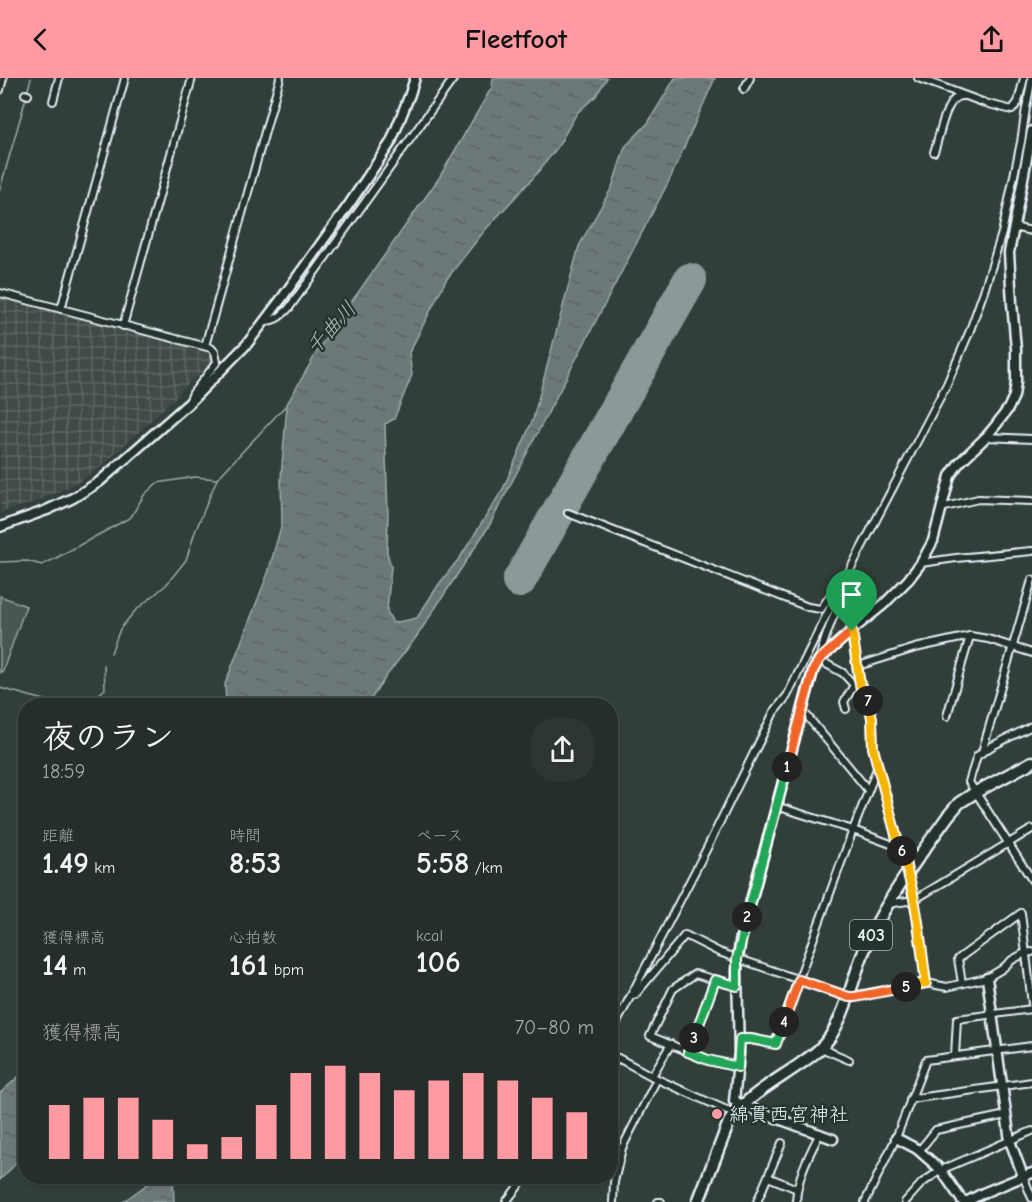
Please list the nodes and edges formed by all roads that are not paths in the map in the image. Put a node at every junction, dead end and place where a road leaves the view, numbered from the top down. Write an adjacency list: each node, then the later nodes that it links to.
1 (3, 78): 13 (street)
2 (59, 78): 15 (street)
3 (125, 78): 21 (street)
4 (192, 78): 23 (street)
5 (280, 78): 24 (street)
6 (415, 78): 22 (main road)
7 (454, 78): 22 (street)
8 (750, 78): 12 (street)
9 (918, 78): 14 (street)
10 (1024, 78): 14 (street)
11 (1032, 78): 35 (street)
12 (744, 89)
13 (0, 90)
14 (969, 96): 17 (street)
15 (53, 101)
16 (1032, 131): 18 (main road)
17 (934, 152)
18 (1013, 227): 19 (street); 26 (main road)
19 (1032, 231)
20 (0, 293): 21 (street)
21 (60, 309): 23 (street)
22 (264, 321): 25 (main road)
23 (123, 326): 24 (street)
24 (205, 346): 25 (street)
25 (189, 403): 31 (main road)
26 (986, 437): 27 (street); 29 (main road)
27 (1032, 439)
28 (1032, 501): 29 (street)
29 (941, 508): 33 (main road)
30 (568, 513): 35 (street)
31 (0, 527)
32 (1032, 551): 33 (street)
33 (921, 563): 36 (main road)
34 (1032, 580): 38 (street)
35 (842, 586): 40 (street); 70 (street)
36 (852, 631): 40 (main road); 41 (street)
37 (970, 636): 38 (street); 41 (street); 44 (street)
38 (1013, 647): 39 (street); 46 (street)
39 (1032, 653)
40 (819, 660): 42 (street); 43 (main road)
41 (858, 666): 48 (street)
42 (846, 709)
43 (802, 711): 49 (street); 51 (main road)
44 (947, 716)
45 (1032, 726): 46 (street)
46 (982, 752): 50 (street)
47 (1032, 762): 50 (highway, 403)
48 (878, 766): 49 (street); 55 (street)
49 (868, 790): 53 (street)
50 (976, 792): 54 (street); 56 (highway, 403)
51 (776, 806): 53 (street); 61 (main road)
52 (1032, 829): 54 (street)
53 (853, 830): 55 (street); 64 (street)
54 (1008, 844): 57 (street); 58 (street)
55 (899, 847): 56 (street)
56 (907, 873): 58 (street); 59 (highway, 403)
57 (1032, 880)
58 (914, 900): 59 (street); 65 (street)
59 (887, 904): 68 (highway, 403)
60 (1029, 953): 62 (street); 66 (street); 69 (street)
61 (737, 959): 64 (street); 67 (main road); 70 (street)
62 (987, 978): 66 (street); 72 (main road)
63 (715, 980): 67 (street); 75 (street); 79 (street)
64 (799, 980): 68 (street); 74 (street)
65 (926, 983): 66 (street); 68 (street)
66 (962, 983)
67 (737, 986): 74 (main road)
68 (849, 997): 77 (highway, 403)
69 (1032, 1004)
70 (627, 1005): 73 (street)
71 (1032, 1009): 72 (street)
72 (992, 1015): 78 (main road); 80 (street)
73 (618, 1021)
74 (740, 1039): 83 (main road)
75 (671, 1044): 79 (street); 84 (street)
76 (1032, 1046): 78 (street)
77 (821, 1048): 82 (street); 88 (highway, 403)
78 (997, 1051): 80 (street); 86 (main road)
79 (688, 1052): 83 (street)
80 (955, 1056): 87 (street)
81 (618, 1058): 84 (street)
82 (849, 1060)
83 (738, 1067): 88 (main road)
84 (655, 1078): 90 (street); 98 (street)
85 (1032, 1082): 86 (street)
86 (1002, 1086): 87 (street); 89 (main road)
87 (910, 1099): 93 (street)
88 (739, 1103): 90 (highway, 403); 92 (main road)
89 (1006, 1115): 95 (main road); 97 (street)
90 (730, 1117): 109 (highway, 403)
91 (1032, 1131): 95 (street)
92 (820, 1133): 94 (main road); 105 (street)
93 (896, 1138): 97 (main road); 112 (street)
94 (833, 1139)
95 (1010, 1141): 99 (street); 101 (main road)
96 (782, 1143): 102 (street)
97 (919, 1151): 99 (main road)
98 (618, 1165)
99 (941, 1170): 113 (street); 114 (main road)
100 (1032, 1173): 101 (main road)
101 (1023, 1176): 106 (street); 114 (main road)
102 (768, 1177): 105 (street); 110 (street)
103 (520, 1184): 107 (street)
104 (614, 1184): 108 (street)
105 (797, 1189): 111 (street)
106 (1032, 1198)
107 (506, 1202)
108 (613, 1202)
109 (698, 1202)
110 (757, 1202)
111 (796, 1202)
112 (865, 1202)
113 (905, 1202)
114 (965, 1202)

